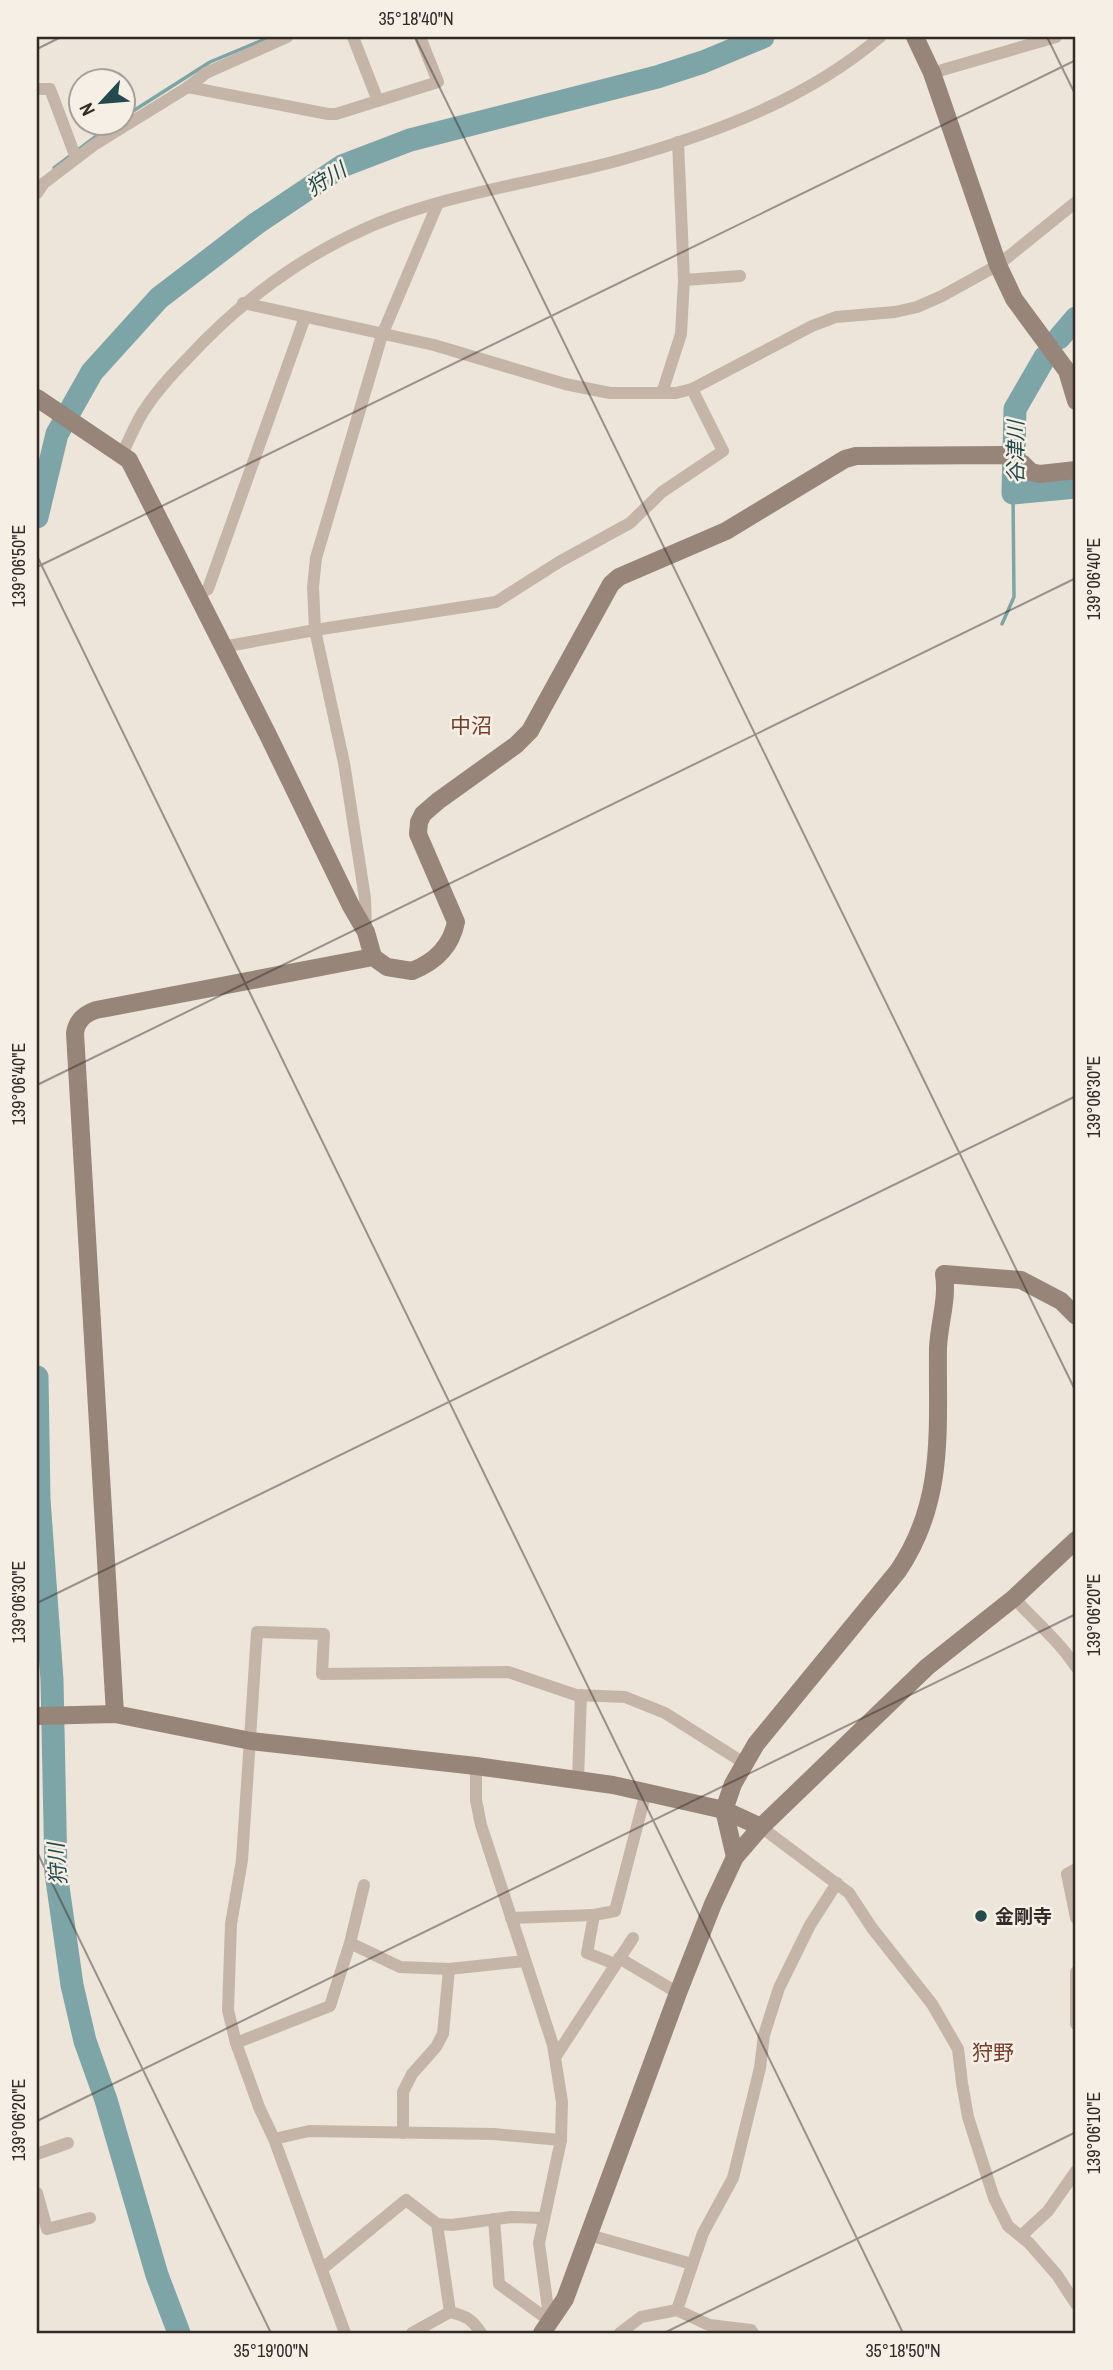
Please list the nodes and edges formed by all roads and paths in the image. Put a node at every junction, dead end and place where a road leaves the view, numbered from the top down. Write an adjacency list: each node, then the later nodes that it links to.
1 (288, 37): 9 (street)
2 (352, 37): 11 (street)
3 (419, 37): 11 (street)
4 (880, 37): 12 (street)
5 (915, 37): 8 (street)
6 (1056, 37): 7 (street)
7 (1038, 39): 8 (street)
8 (932, 73): 17 (street)
9 (188, 87): 11 (street); 13 (street)
10 (37, 89): 13 (street)
11 (378, 101)
12 (678, 142): 16 (street); 19 (street)
13 (76, 158): 14 (street)
14 (37, 193)
15 (1076, 202): 17 (street)
16 (438, 203): 20 (street); 22 (street)
17 (998, 265): 23 (street); 26 (street)
18 (740, 276): 19 (street)
19 (684, 280): 24 (street)
20 (243, 303): 21 (street); 27 (street)
21 (304, 317): 22 (street); 29 (street)
22 (382, 335): 24 (street); 30 (street)
23 (692, 389): 24 (street); 30 (street)
24 (662, 393)
25 (41, 401): 27 (street)
26 (1076, 401)
27 (122, 454): 29 (street)
28 (1076, 470): 33 (street)
29 (197, 595): 31 (street)
30 (315, 630): 31 (street); 32 (street)
31 (223, 648): 32 (street)
32 (366, 932): 33 (street)
33 (373, 957): 39 (street)
34 (1076, 1316): 42 (street)
35 (1076, 1540): 36 (street)
36 (1014, 1598): 37 (street); 47 (street)
37 (1076, 1668)
38 (581, 1695): 41 (street); 42 (street); 44 (street)
39 (110, 1714): 40 (street); 41 (street)
40 (37, 1717)
41 (251, 1741): 43 (street); 63 (street)
42 (744, 1763): 46 (street)
43 (476, 1766): 44 (street); 53 (street)
44 (578, 1780): 45 (street)
45 (646, 1792): 46 (street); 52 (street)
46 (724, 1810): 47 (street); 48 (street)
47 (761, 1827): 48 (street); 50 (street)
48 (735, 1857): 61 (street)
49 (1076, 1869): 54 (street)
50 (837, 1883): 77 (street); 78 (street)
51 (364, 1885): 56 (street)
52 (594, 1915): 53 (street); 58 (street)
53 (511, 1917): 57 (street)
54 (1076, 1918)
55 (633, 1938): 58 (street)
56 (350, 1943): 59 (street); 63 (street)
57 (525, 1961): 59 (street); 64 (street)
58 (617, 1961): 61 (street); 64 (street)
59 (449, 1969): 65 (street)
60 (1076, 1972): 62 (street)
61 (678, 1993): 76 (street)
62 (1076, 2024)
63 (236, 2043): 66 (street)
64 (556, 2056): 67 (street)
65 (403, 2133): 66 (street); 67 (street)
66 (274, 2139): 79 (street)
67 (561, 2140): 73 (street)
68 (68, 2143): 69 (street)
69 (37, 2154)
70 (1076, 2171): 77 (street)
71 (37, 2193): 72 (street)
72 (90, 2218)
73 (543, 2218): 74 (street); 83 (street)
74 (494, 2219): 75 (street); 83 (street)
75 (437, 2224): 79 (street); 82 (street)
76 (589, 2235): 78 (street); 83 (street)
77 (1021, 2236): 80 (street)
78 (692, 2264): 81 (street)
79 (322, 2269): 84 (street)
80 (1076, 2304)
81 (677, 2311): 87 (street); 88 (street)
82 (450, 2312): 85 (street); 86 (street)
83 (548, 2329)
84 (345, 2333)
85 (412, 2333)
86 (481, 2333)
87 (620, 2333)
88 (753, 2333)

